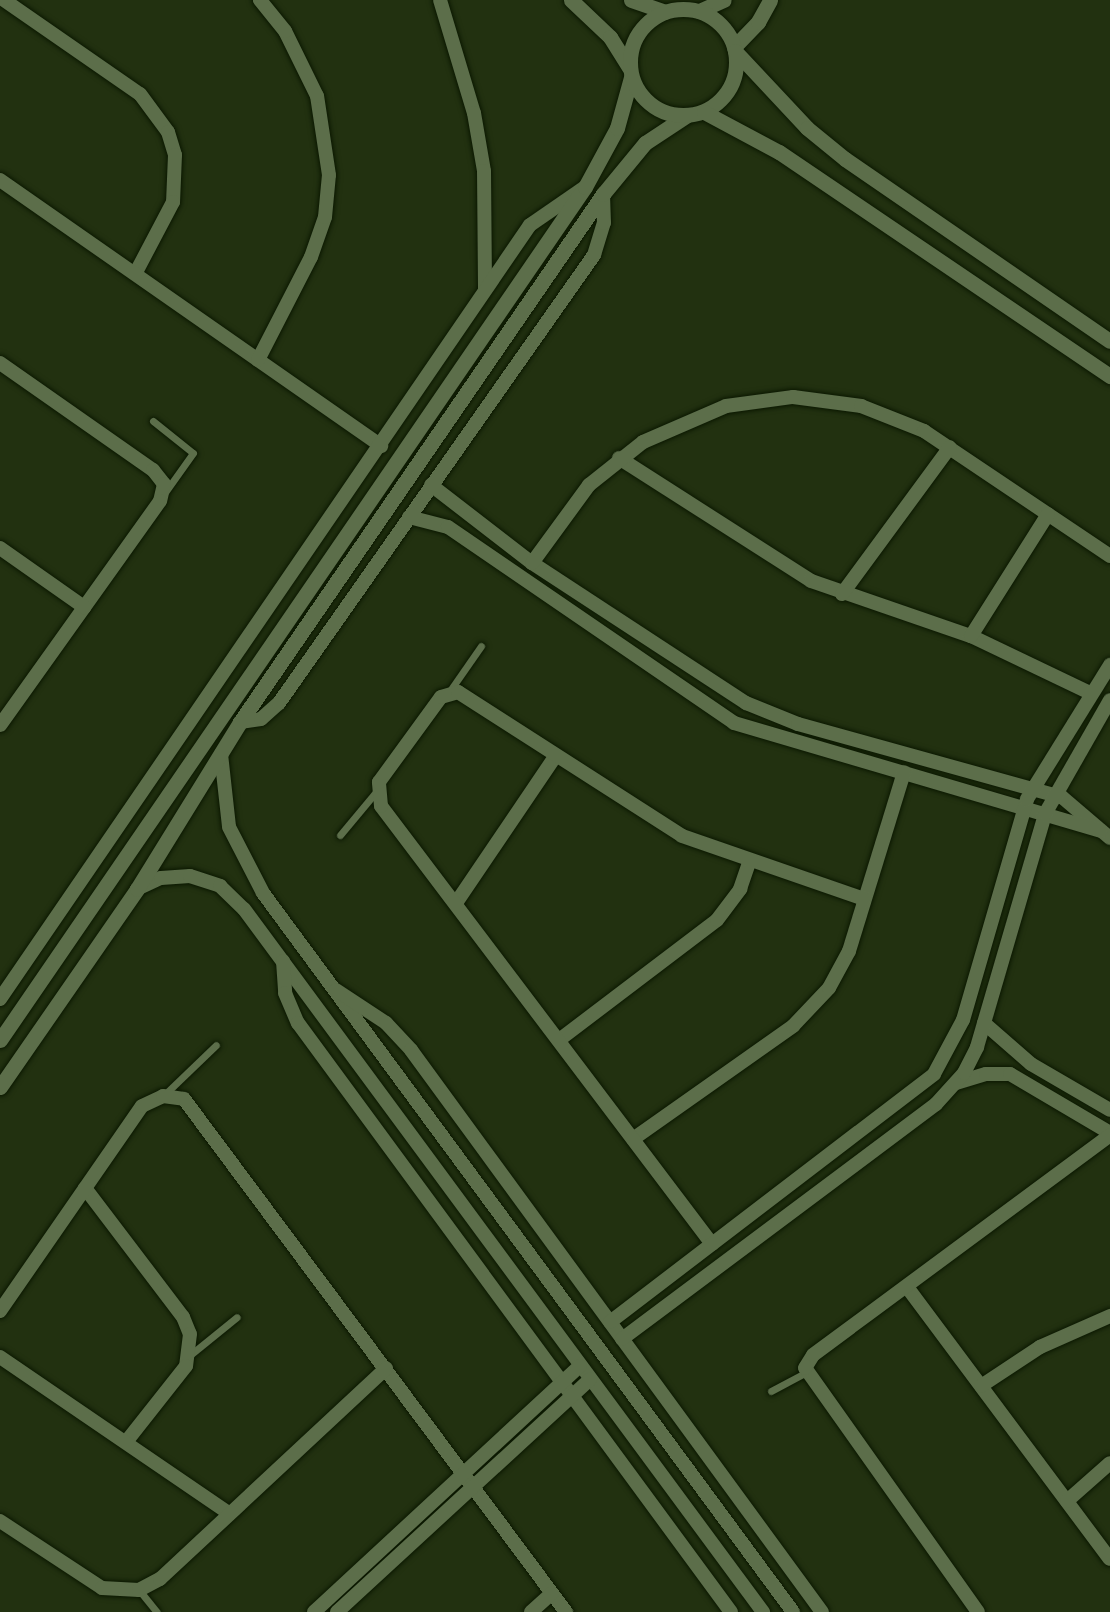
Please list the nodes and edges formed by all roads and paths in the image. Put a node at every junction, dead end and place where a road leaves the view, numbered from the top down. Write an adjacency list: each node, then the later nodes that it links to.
1 (4, 0): 17 (street)
2 (260, 0): 20 (street)
3 (440, 0): 18 (street)
4 (571, 0): 11 (street)
5 (631, 0): 9 (street)
6 (724, 0): 8 (street)
7 (770, 0): 10 (street)
8 (699, 11): 9 (street); 10 (street)
9 (665, 12): 11 (street)
10 (735, 49): 12 (street); 19 (street)
11 (630, 72): 13 (street); 15 (street)
12 (704, 112): 13 (street); 22 (street)
13 (686, 116): 16 (street)
14 (0, 180): 17 (street)
15 (585, 187): 18 (street); 62 (street)
16 (603, 194): 27 (street); 42 (street)
17 (135, 274): 20 (street)
18 (485, 290): 24 (street)
19 (1110, 340)
20 (258, 360): 24 (street)
21 (0, 363): 28 (street)
22 (1110, 376)
23 (153, 421): 28 (lane)
24 (382, 446): 60 (street)
25 (950, 447): 26 (street); 29 (street); 34 (street)
26 (619, 458): 33 (street); 34 (street)
27 (432, 485): 30 (street); 33 (street)
28 (164, 493): 35 (street)
29 (1048, 513): 32 (street); 36 (street)
30 (409, 518): 42 (street); 46 (street)
31 (0, 548): 35 (street)
32 (1110, 556)
33 (532, 563): 47 (street)
34 (842, 594): 36 (street)
35 (84, 607): 43 (street)
36 (971, 636): 40 (street)
37 (481, 646): 39 (lane)
38 (1110, 665): 40 (street)
39 (449, 692): 45 (street); 48 (street)
40 (1090, 693): 47 (street)
41 (1110, 700): 49 (street)
42 (240, 722): 44 (street)
43 (0, 725)
44 (221, 754): 55 (street); 59 (street)
45 (555, 757): 54 (street); 57 (street)
46 (904, 772): 50 (street); 56 (street)
47 (1032, 790): 49 (street); 50 (street)
48 (376, 792): 52 (lane); 57 (street)
49 (1053, 795): 51 (street); 53 (street)
50 (1024, 807): 51 (street); 72 (street)
51 (1045, 814): 53 (street); 61 (street)
52 (340, 834)
53 (1107, 835)
54 (749, 863): 56 (street); 63 (street)
55 (137, 889): 58 (street); 66 (street)
56 (864, 899): 70 (street)
57 (456, 903): 63 (street)
58 (283, 961): 81 (street); 85 (street)
59 (330, 986): 77 (street); 106 (street)
60 (0, 999)
61 (984, 1023): 65 (street); 68 (street)
62 (0, 1040)
63 (560, 1040): 70 (street)
64 (216, 1045): 67 (lane)
65 (956, 1083): 69 (street); 78 (street)
66 (0, 1087)
67 (163, 1096): 71 (street); 82 (street)
68 (1110, 1110)
69 (1110, 1134): 73 (street)
70 (633, 1139): 72 (street)
71 (85, 1188): 74 (street); 79 (street)
72 (712, 1244): 77 (street)
73 (907, 1287): 83 (street); 86 (street)
74 (0, 1311)
75 (1110, 1316): 86 (street)
76 (237, 1317): 79 (lane)
77 (610, 1322): 78 (street)
78 (622, 1339): 107 (street)
79 (190, 1355): 89 (street)
80 (0, 1357): 89 (street)
81 (580, 1366): 84 (street); 85 (street)
82 (386, 1368): 91 (street); 94 (street)
83 (805, 1373): 87 (lane); 108 (street)
84 (590, 1379): 88 (street); 105 (street)
85 (562, 1383): 88 (street); 91 (street)
86 (981, 1386): 93 (street)
87 (771, 1391)
88 (572, 1396): 92 (street); 104 (street)
89 (126, 1442): 94 (street)
90 (1110, 1463): 93 (street)
91 (464, 1473): 92 (street); 100 (street)
92 (474, 1487): 98 (street); 101 (street)
93 (1067, 1501): 96 (street)
94 (230, 1514): 97 (street)
95 (0, 1521): 97 (street)
96 (1110, 1559)
97 (139, 1590): 99 (lane)
98 (552, 1593): 102 (street); 103 (street)
99 (157, 1612)
100 (314, 1612)
101 (338, 1612)
102 (531, 1612)
103 (566, 1612)
104 (731, 1612)
105 (763, 1612)
106 (793, 1612)
107 (822, 1612)
108 (978, 1612)

